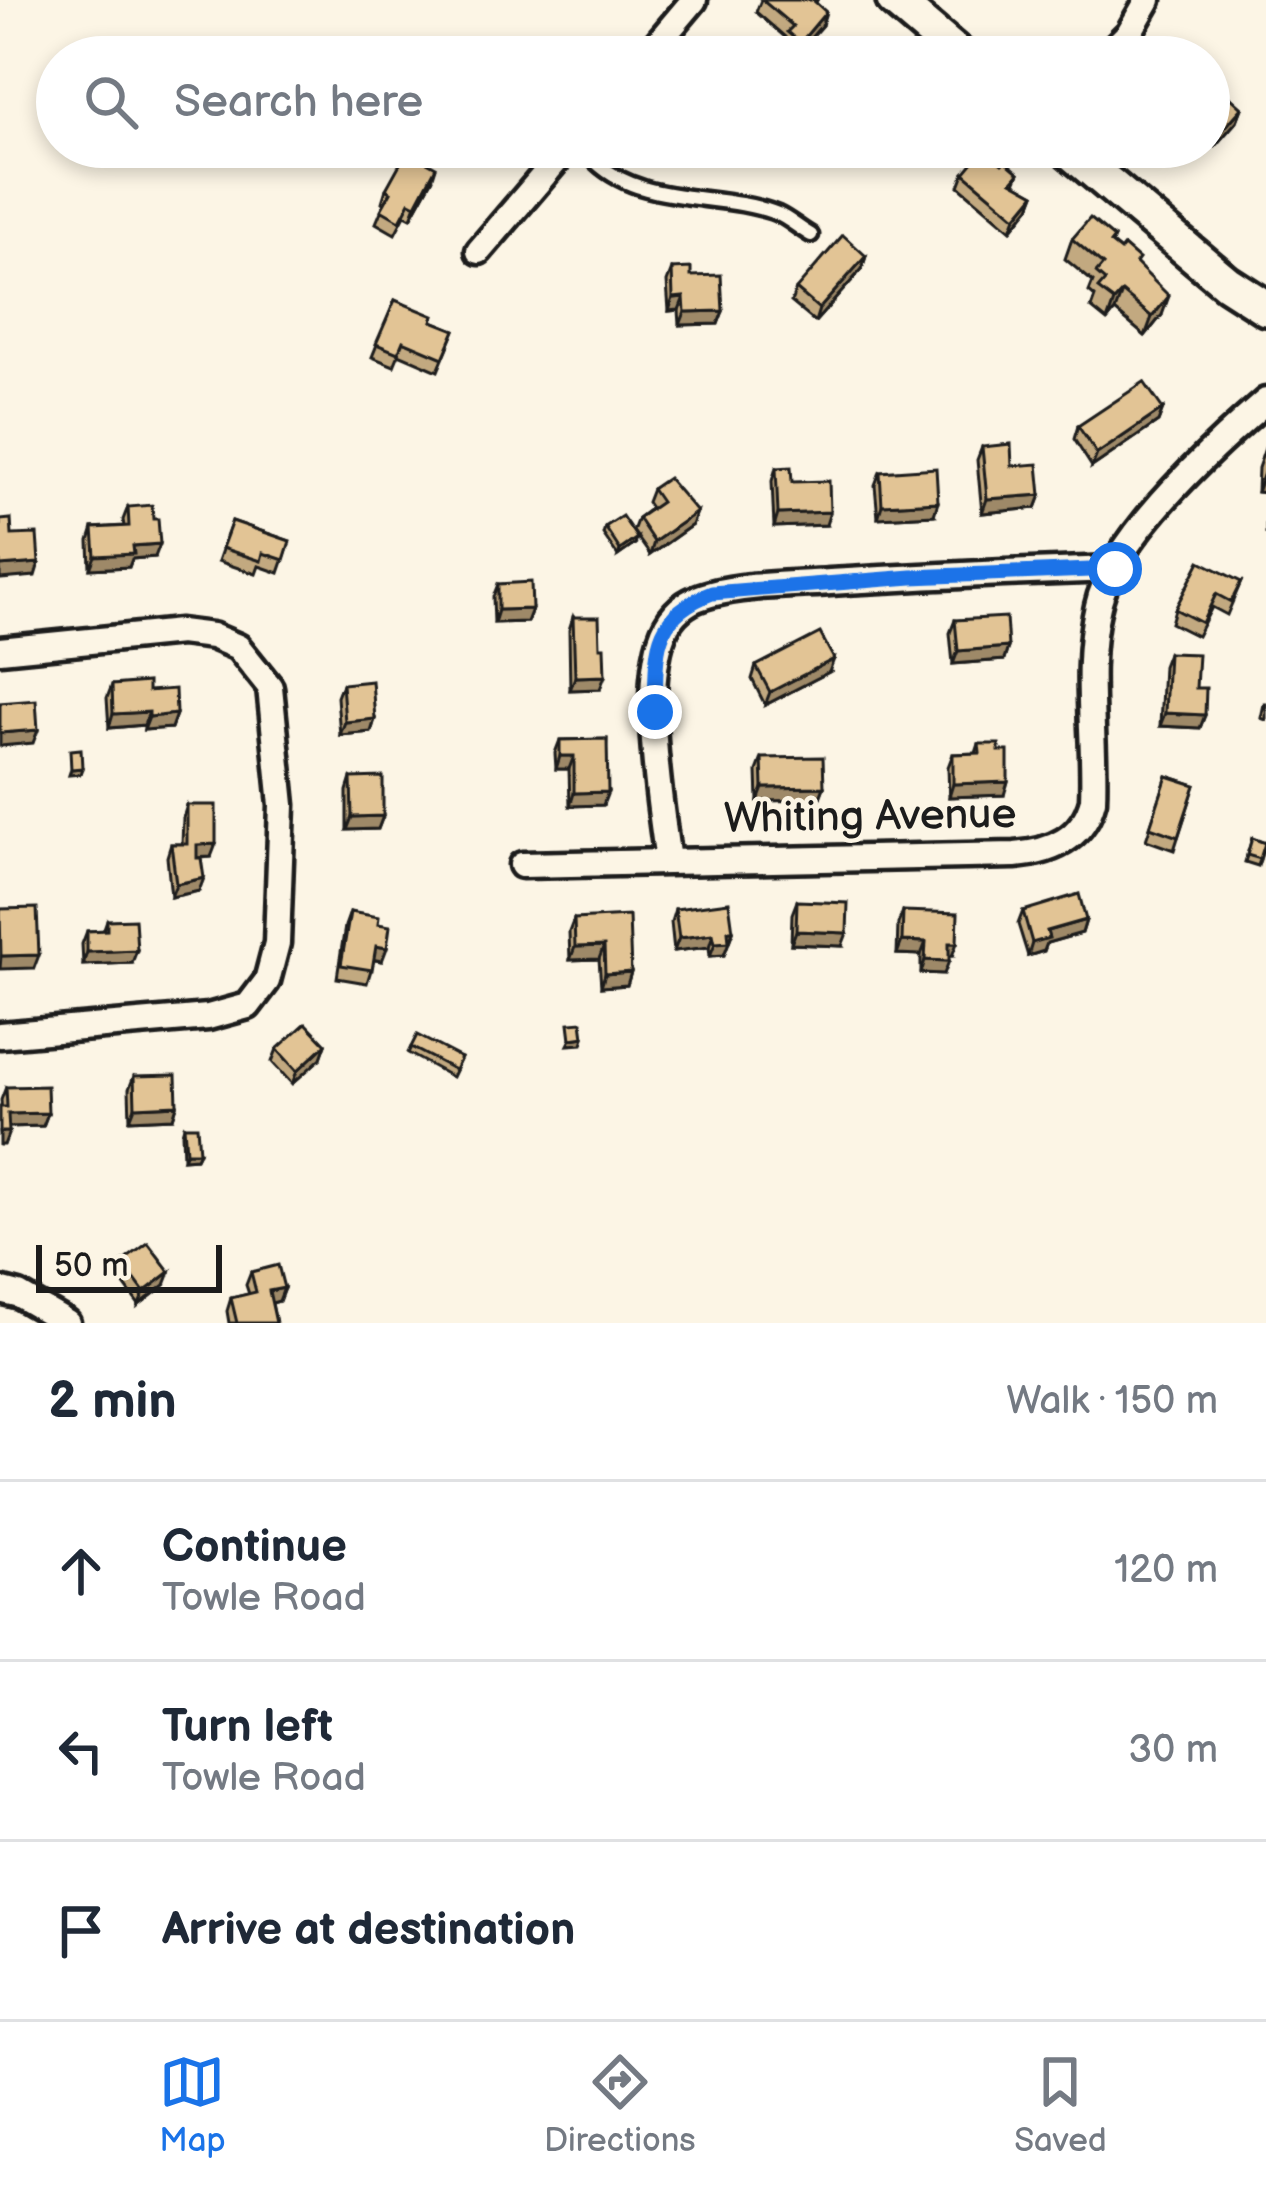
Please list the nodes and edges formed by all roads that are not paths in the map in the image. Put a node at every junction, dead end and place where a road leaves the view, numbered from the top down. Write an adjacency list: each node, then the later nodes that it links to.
1 (694, 0): 4 (street)
2 (894, 0): 5 (street)
3 (1148, 0): 6 (street)
4 (664, 36)
5 (936, 36)
6 (1126, 36)
7 (550, 168): 11 (street)
8 (603, 168): 10 (lane)
9 (1090, 168): 12 (street)
10 (811, 235)
11 (479, 251)
12 (1266, 308)
13 (1266, 401): 14 (street, Whiting Avenue)
14 (1115, 569): 16 (street, Whiting Avenue); 16 (street)
15 (0, 650): 18 (street)
16 (668, 861): 17 (street, Whiting Avenue)
17 (522, 865)
18 (0, 1035)
19 (0, 1290): 20 (street)
20 (68, 1323)

